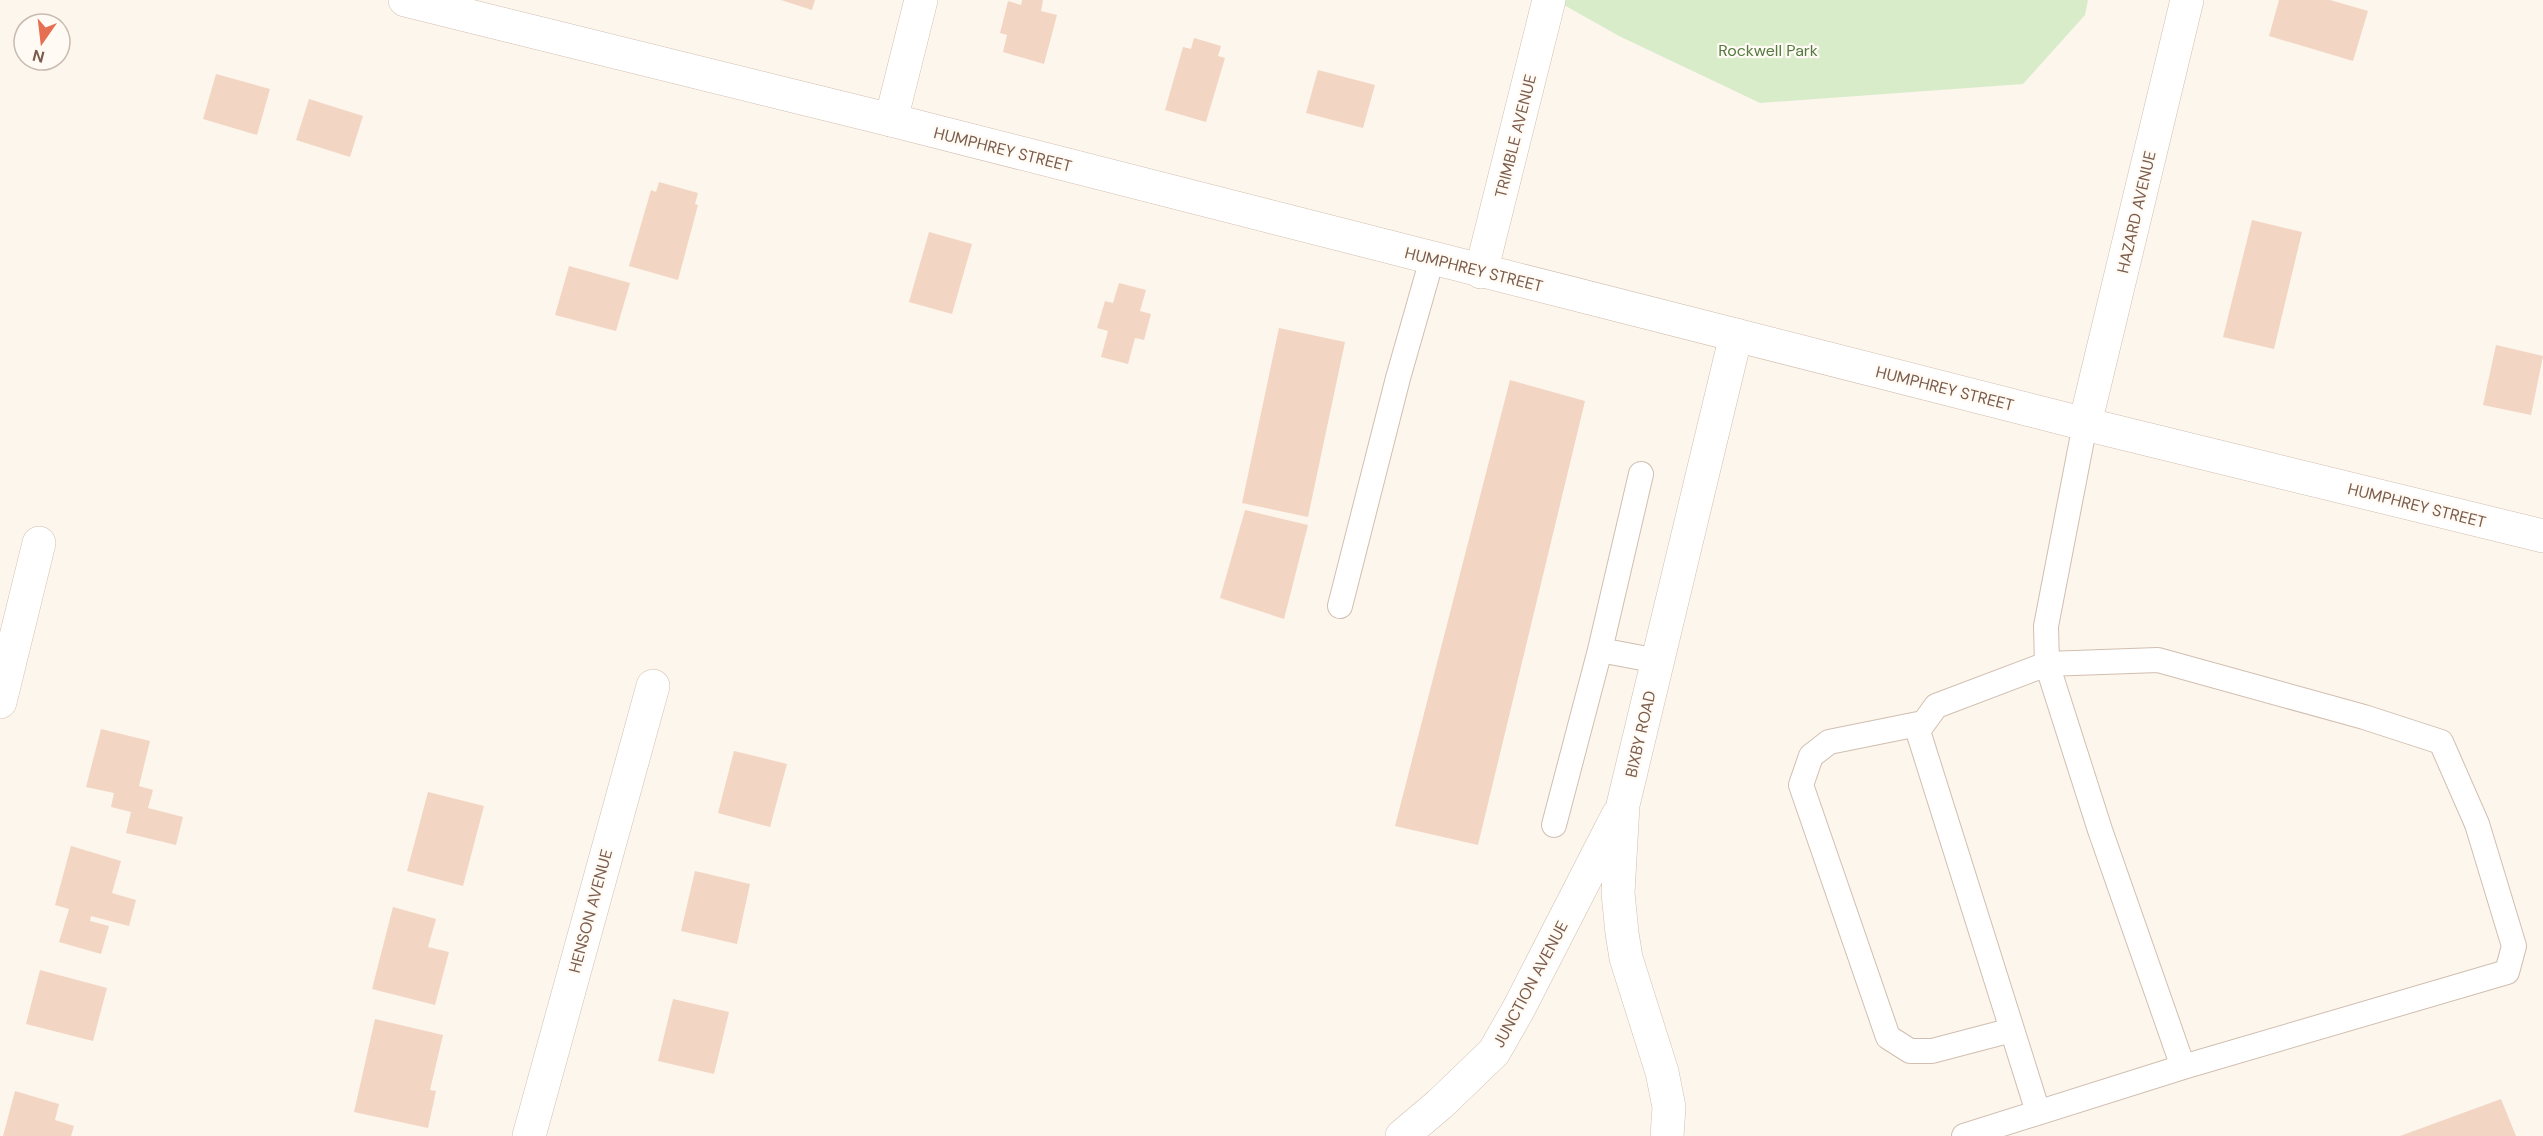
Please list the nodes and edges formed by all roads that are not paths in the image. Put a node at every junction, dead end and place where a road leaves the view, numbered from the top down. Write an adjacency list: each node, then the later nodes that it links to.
1 (405, 0): 5 (street, HUMPHREY STREET)
2 (921, 0): 5 (street)
3 (1549, 0): 7 (street, TRIMBLE AVENUE)
4 (2187, 0): 9 (street, HAZARD AVENUE)
5 (891, 120): 6 (street, HUMPHREY STREET)
6 (1432, 259): 7 (street, HUMPHREY STREET); 13 (lane)
7 (1481, 272): 8 (street, HUMPHREY STREET)
8 (1736, 335): 9 (street, HUMPHREY STREET); 15 (street, BIXBY ROAD)
9 (2085, 424): 11 (street, HUMPHREY STREET); 16 (lane)
10 (1641, 474): 14 (lane)
11 (2543, 536)
12 (39, 543): 18 (street)
13 (1340, 606)
14 (1600, 650): 15 (lane); 21 (lane)
15 (1658, 661): 20 (street, BIXBY ROAD)
16 (2047, 664): 19 (lane); 23 (lane); 23 (lane)
17 (653, 686): 25 (street, HENSON AVENUE)
18 (0, 702)
19 (1923, 723): 22 (lane); 22 (lane)
20 (1623, 805): 26 (street, JUNCTION AVENUE); 27 (street, BIXBY ROAD)
21 (1554, 825)
22 (2012, 1030): 24 (lane)
23 (2183, 1067): 24 (lane)
24 (2038, 1112): 28 (lane)
25 (528, 1136)
26 (1402, 1136)
27 (1667, 1136)
28 (1964, 1136)

